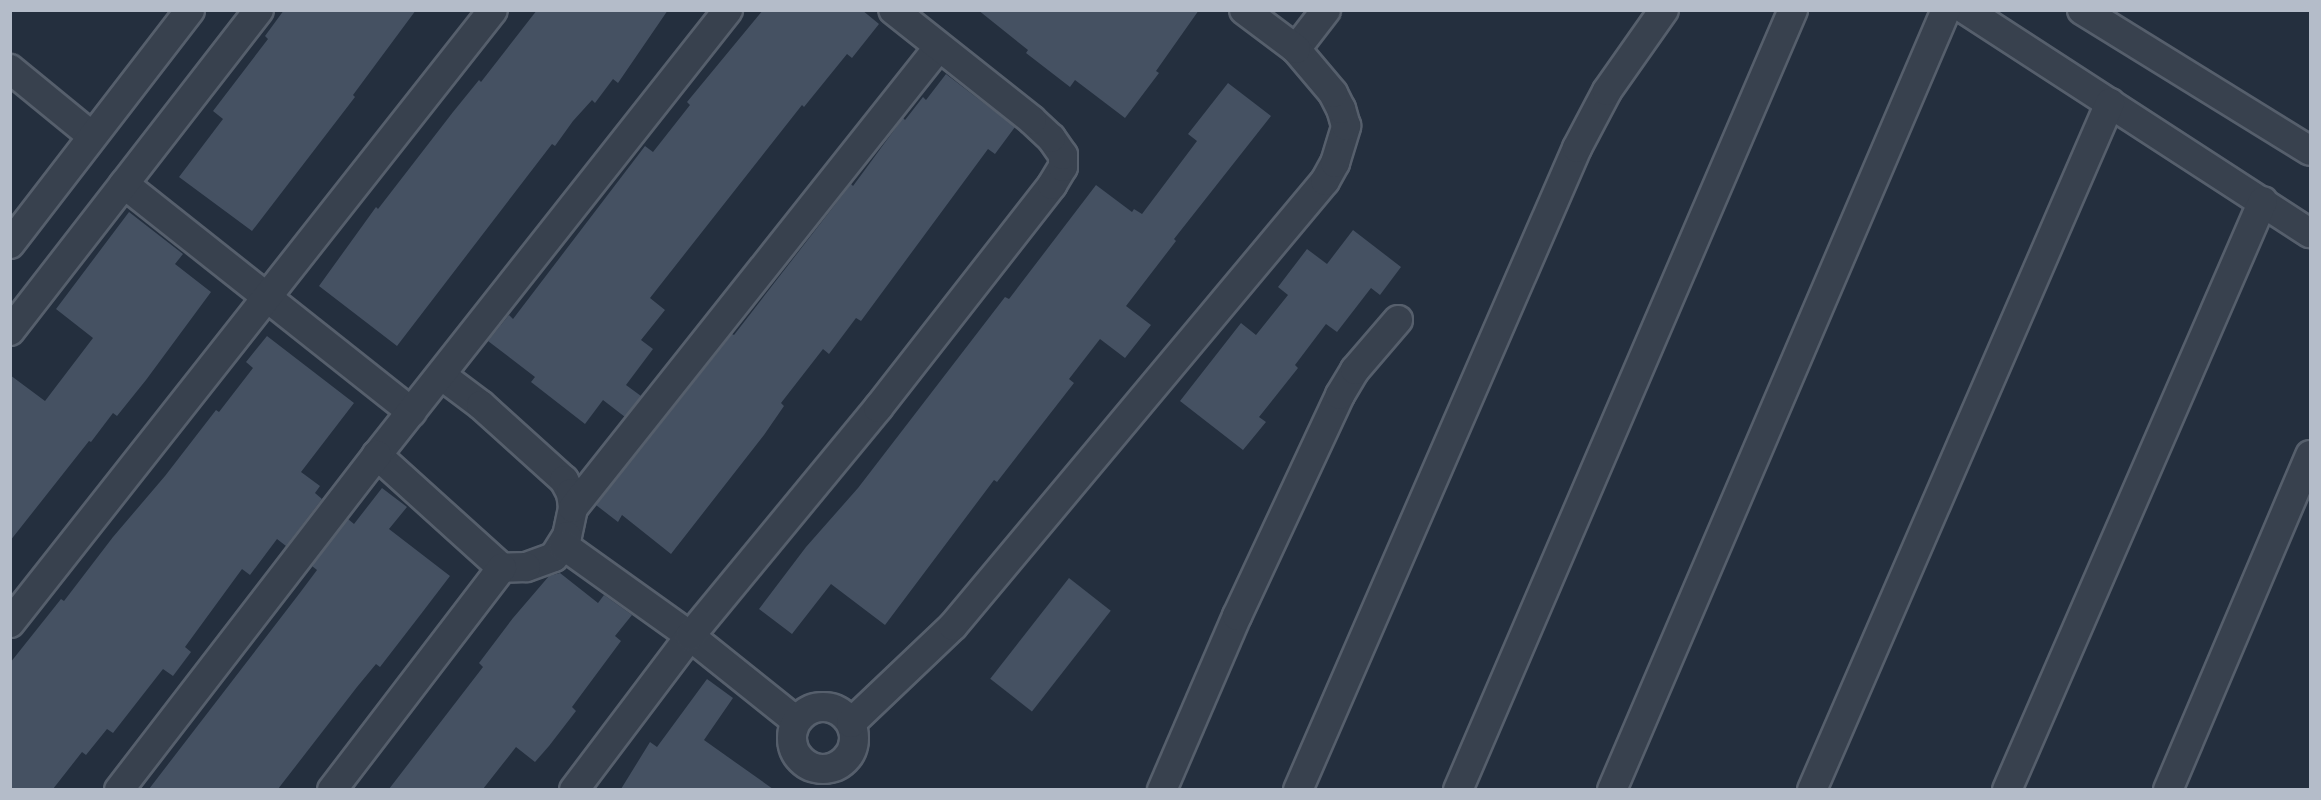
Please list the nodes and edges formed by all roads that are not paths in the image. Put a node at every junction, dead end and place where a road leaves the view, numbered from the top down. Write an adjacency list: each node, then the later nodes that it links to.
1 (190, 10): 17 (street)
2 (259, 10): 19 (street)
3 (493, 10): 23 (street)
4 (728, 10): 26 (street)
5 (893, 10): 13 (street)
6 (1326, 10): 14 (street)
7 (1664, 10): 42 (street)
8 (1794, 10): 43 (street)
9 (1946, 10): 44 (street)
10 (1966, 10): 16 (street)
11 (2093, 13): 18 (street)
12 (1258, 15): 14 (street)
13 (938, 48): 30 (street); 34 (street)
14 (1296, 49): 36 (street)
15 (10, 69): 17 (street)
16 (2110, 103): 20 (street); 45 (street)
17 (92, 136): 22 (street)
18 (2307, 142)
19 (124, 184): 23 (street); 25 (street)
20 (2263, 201): 21 (street); 46 (street)
21 (2310, 232)
22 (10, 244)
23 (267, 298): 27 (street); 33 (street)
24 (1398, 320): 41 (street)
25 (10, 331)
26 (441, 375): 27 (street); 30 (street)
27 (412, 412): 28 (street)
28 (377, 455): 32 (street); 38 (street)
29 (2310, 455): 47 (street)
30 (573, 508): 31 (street)
31 (563, 545): 32 (street); 34 (street)
32 (502, 568): 39 (street)
33 (10, 623)
34 (690, 636): 35 (street); 40 (street)
35 (796, 721): 36 (street); 37 (street)
36 (851, 723): 37 (street)
37 (811, 779)
38 (119, 789)
39 (332, 789)
40 (574, 789)
41 (1162, 789)
42 (1298, 789)
43 (1458, 789)
44 (1612, 789)
45 (1812, 789)
46 (2007, 789)
47 (2168, 789)

